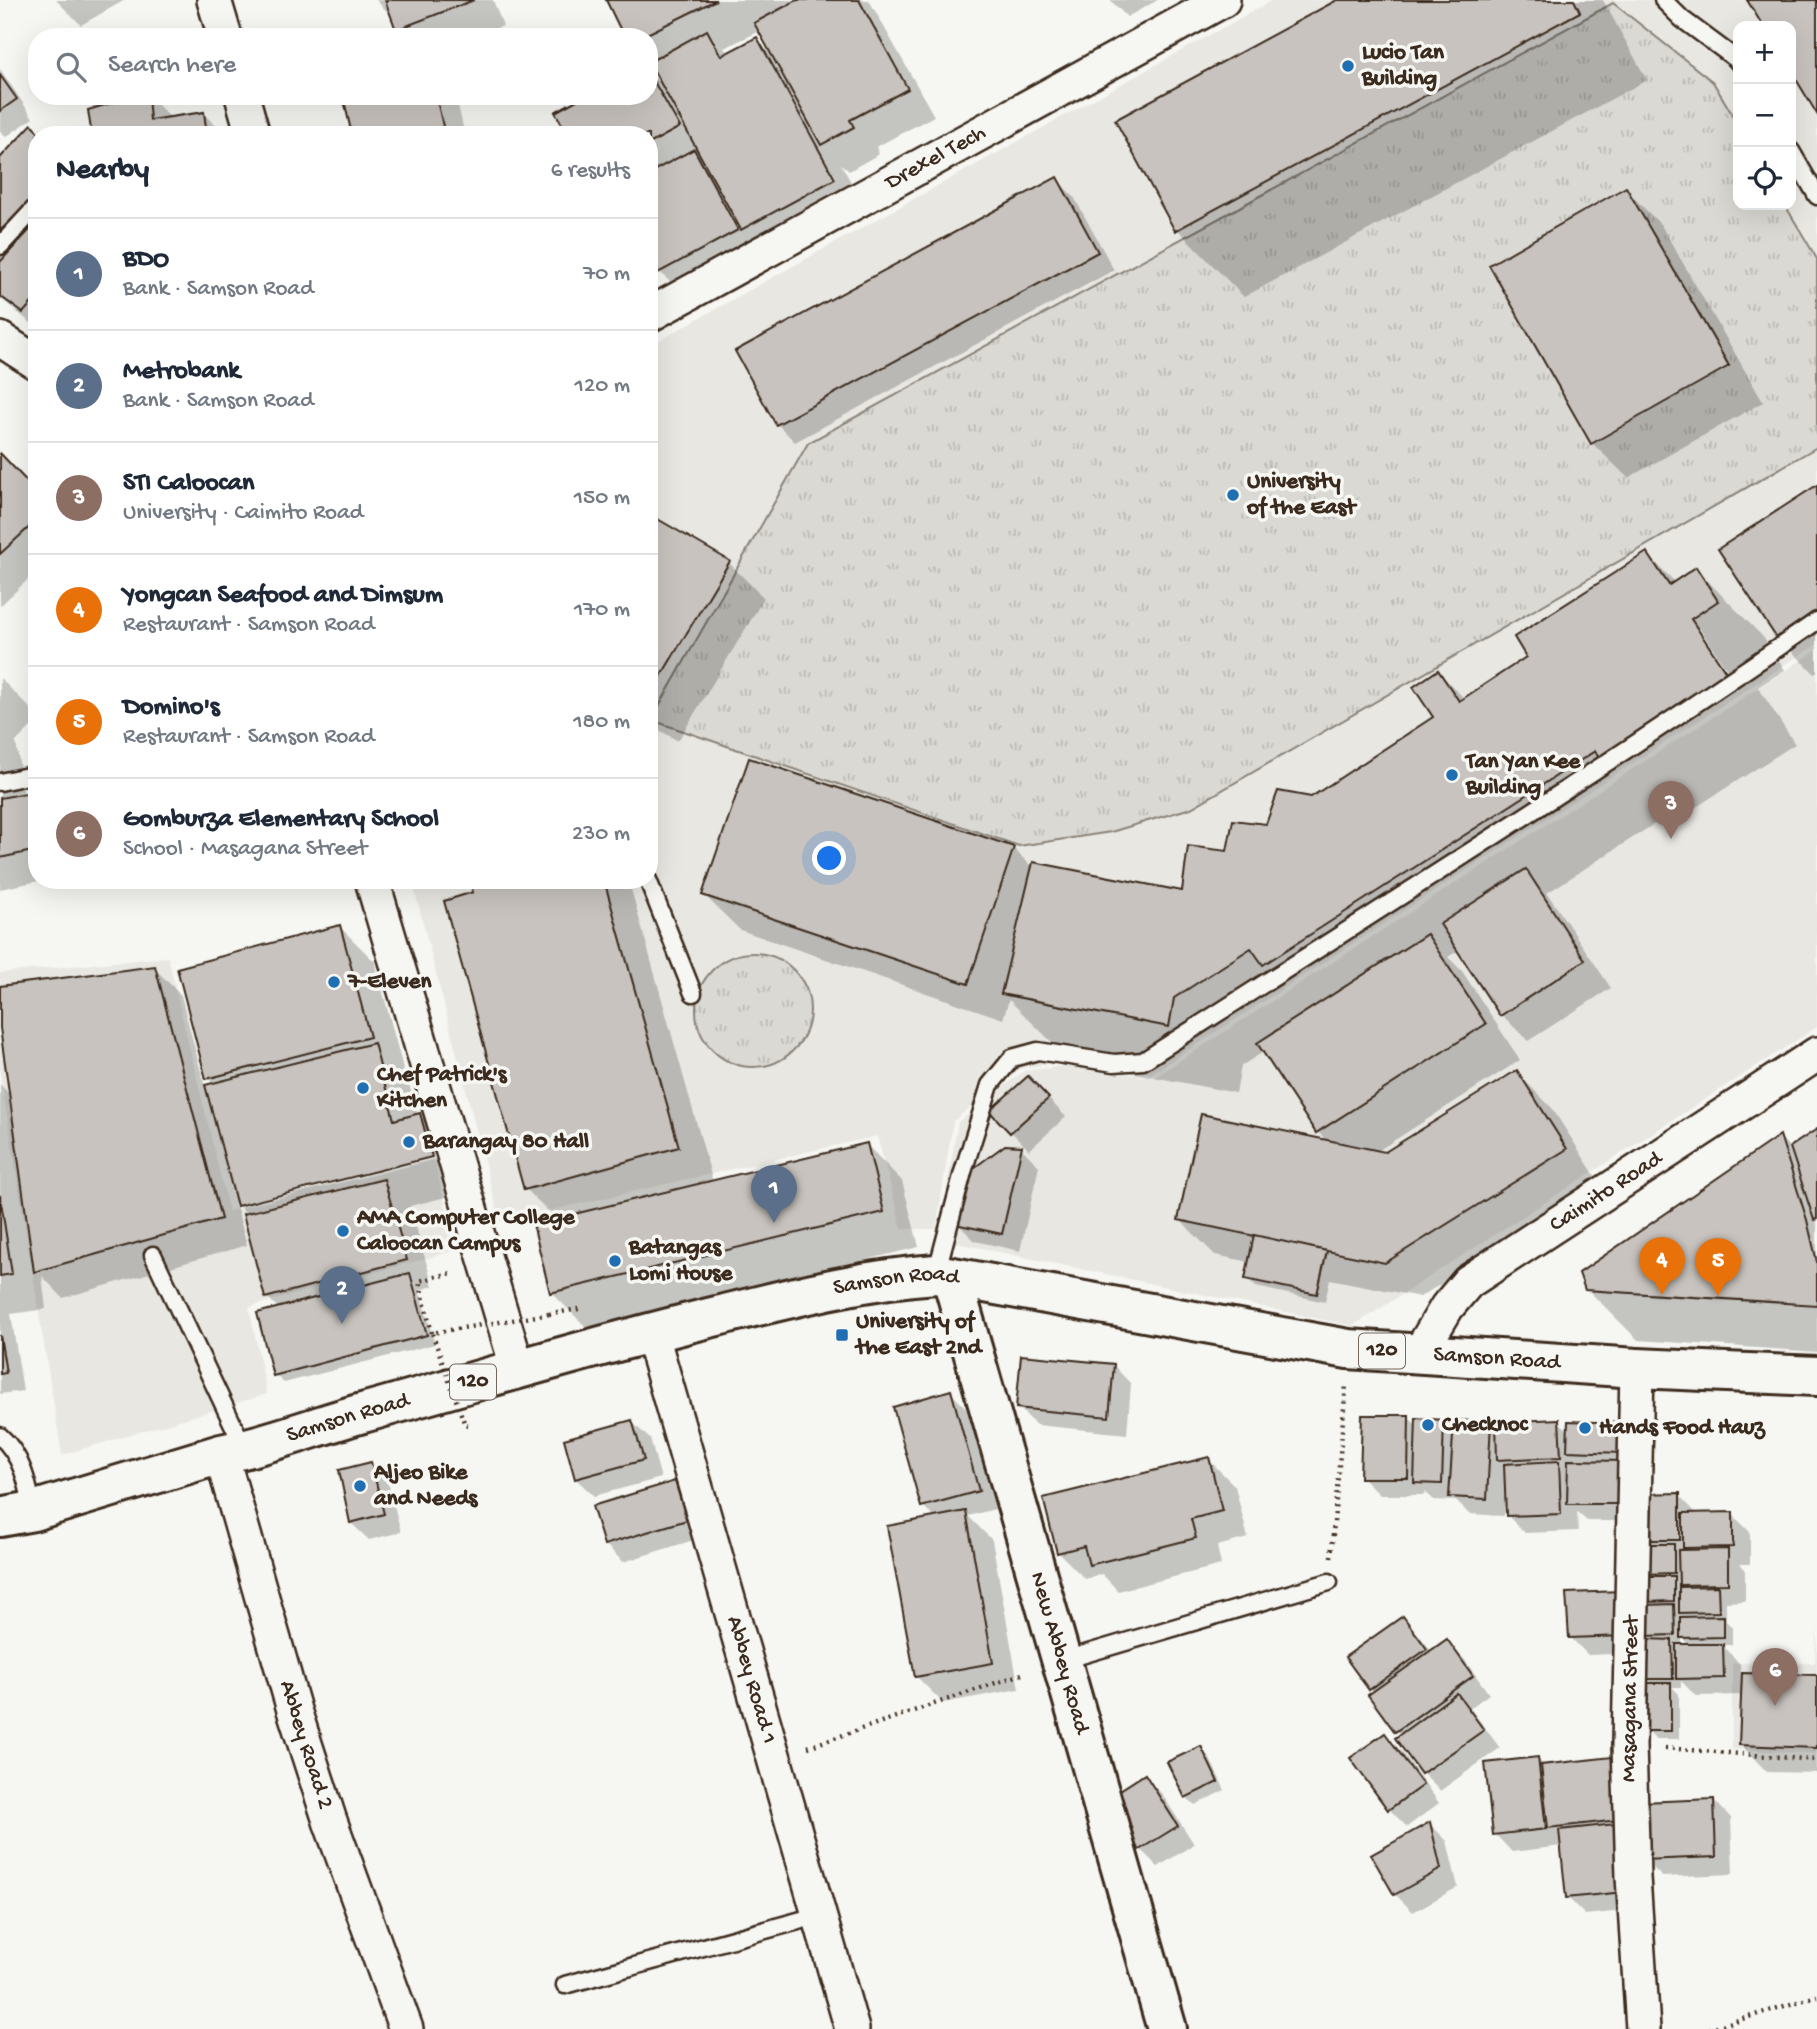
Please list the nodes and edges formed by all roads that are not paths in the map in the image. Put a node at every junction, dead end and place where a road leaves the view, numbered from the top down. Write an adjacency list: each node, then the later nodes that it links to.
1 (214, 0): 4 (street)
2 (1223, 0): 12 (street, Drexel Tech)
3 (1663, 0): 5 (lane)
4 (222, 28)
5 (1733, 57)
6 (245, 105): 7 (street)
7 (250, 126)
8 (1796, 159): 9 (lane)
9 (1817, 195)
10 (28, 216): 11 (lane)
11 (0, 246)
12 (658, 310)
13 (0, 339): 14 (street)
14 (28, 357)
15 (1817, 621): 23 (lane)
16 (28, 776): 17 (lane)
17 (0, 782)
18 (375, 889): 27 (street)
19 (652, 889): 20 (lane)
20 (693, 993)
21 (1817, 1054): 25 (street, Caimito Road)
22 (153, 1255): 30 (lane)
23 (944, 1276): 24 (main road, Samson Road / 120); 25 (main road, Samson Road / 120); 33 (main road, New Abbey Road)
24 (651, 1332): 27 (main road, Samson Road / 120); 34 (street, Abbey Road 1)
25 (1419, 1354): 26 (main road, Samson Road / 120)
26 (1637, 1368): 28 (main road, Samson Road / 120); 39 (street, Masagana Street)
27 (518, 1370): 30 (main road, Samson Road / 120)
28 (1817, 1376)
29 (0, 1436): 31 (lane)
30 (233, 1452): 31 (main road, Samson Road / 120); 36 (street, Abbey Road 2)
31 (17, 1514)
32 (1329, 1582): 33 (lane)
33 (1061, 1661): 38 (main road, New Abbey Road)
34 (820, 1915): 35 (lane); 37 (street, Abbey Road 1)
35 (565, 1985)
36 (406, 2029)
37 (852, 2029)
38 (1167, 2029)
39 (1643, 2029)

